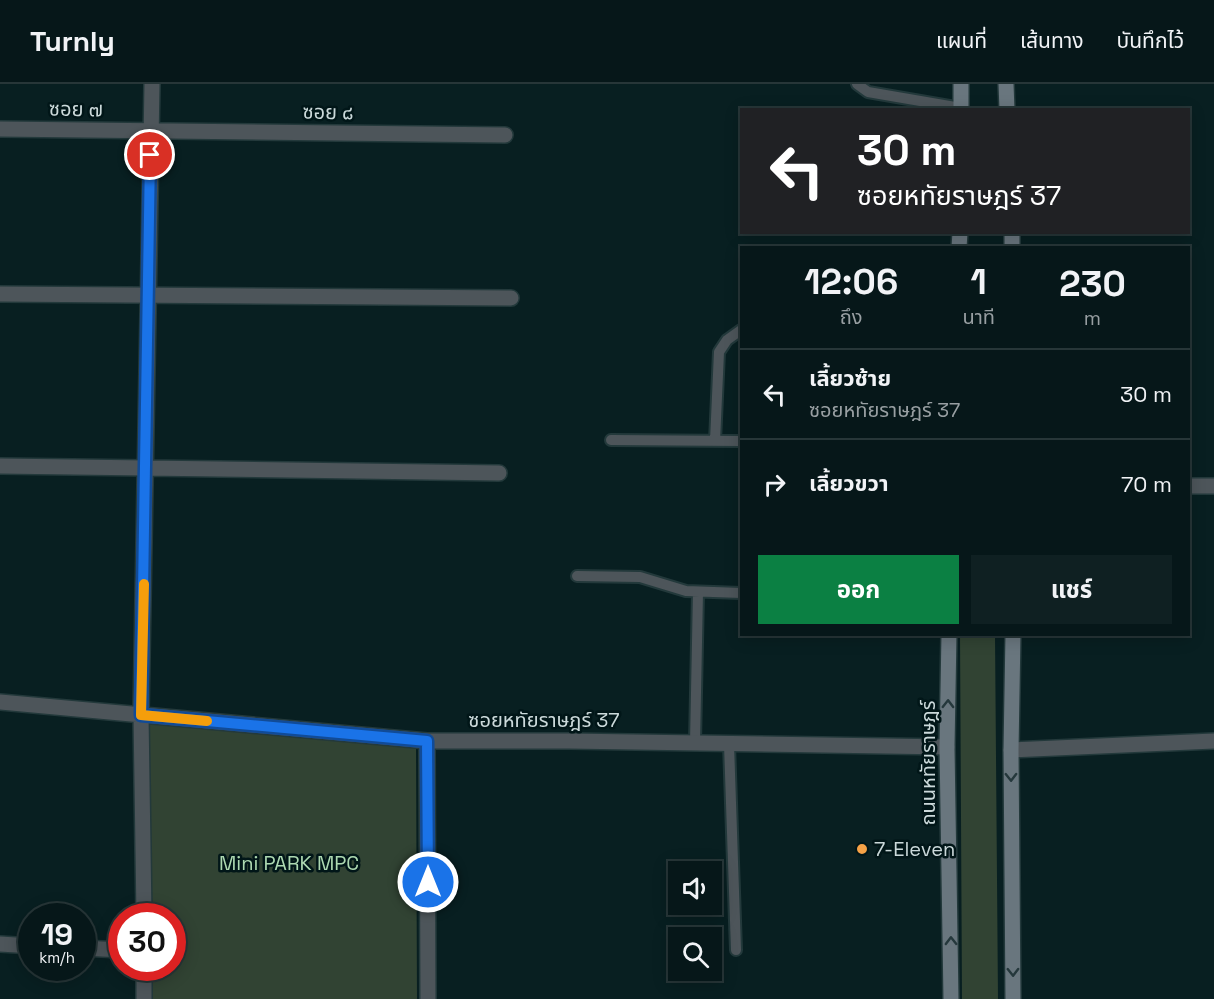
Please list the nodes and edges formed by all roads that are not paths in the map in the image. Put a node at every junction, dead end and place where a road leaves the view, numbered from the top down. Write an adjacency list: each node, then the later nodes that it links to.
1 (152, 84): 9 (street)
2 (857, 84): 5 (lane)
3 (961, 84): 6 (main road)
4 (1006, 84): 7 (main road)
5 (956, 108)
6 (961, 108)
7 (1007, 108)
8 (0, 129): 9 (street, ซอย ๗)
9 (151, 132): 10 (street, ซอย ๘); 12 (street)
10 (505, 135)
11 (0, 294): 12 (street)
12 (147, 296): 13 (street); 19 (street)
13 (511, 298)
14 (740, 331): 16 (lane)
15 (611, 440): 16 (lane)
16 (715, 441): 17 (lane)
17 (740, 441)
18 (0, 466): 19 (street)
19 (146, 467): 20 (street); 29 (street)
20 (499, 473)
21 (1190, 486): 22 (street)
22 (1214, 486)
23 (577, 576): 24 (lane)
24 (698, 592): 25 (lane); 32 (lane)
25 (740, 593)
26 (949, 636): 34 (main road, ถนนหทัยราษฎร์, one-way to 26)
27 (1012, 636): 35 (main road)
28 (0, 702): 29 (street, ซอยหทัยราษฎร์ 37)
29 (141, 715): 30 (street, ซอยหทัยราษฎร์ 37); 36 (street)
30 (427, 741): 32 (street, ซอยหทัยราษฎร์ 37); 42 (street)
31 (1214, 741): 35 (street)
32 (695, 743): 33 (street, ซอยหทัยราษฎร์ 37)
33 (729, 744): 34 (street, ซอยหทัยราษฎร์ 37); 39 (lane)
34 (947, 747): 43 (main road, ถนนหทัยราษฎร์, one-way to 34)
35 (1011, 750): 44 (main road, one-way to 44)
36 (144, 903)
37 (0, 944): 38 (street)
38 (18, 945)
39 (736, 950)
40 (144, 981): 41 (street)
41 (144, 999)
42 (428, 999)
43 (951, 999)
44 (1013, 999)

